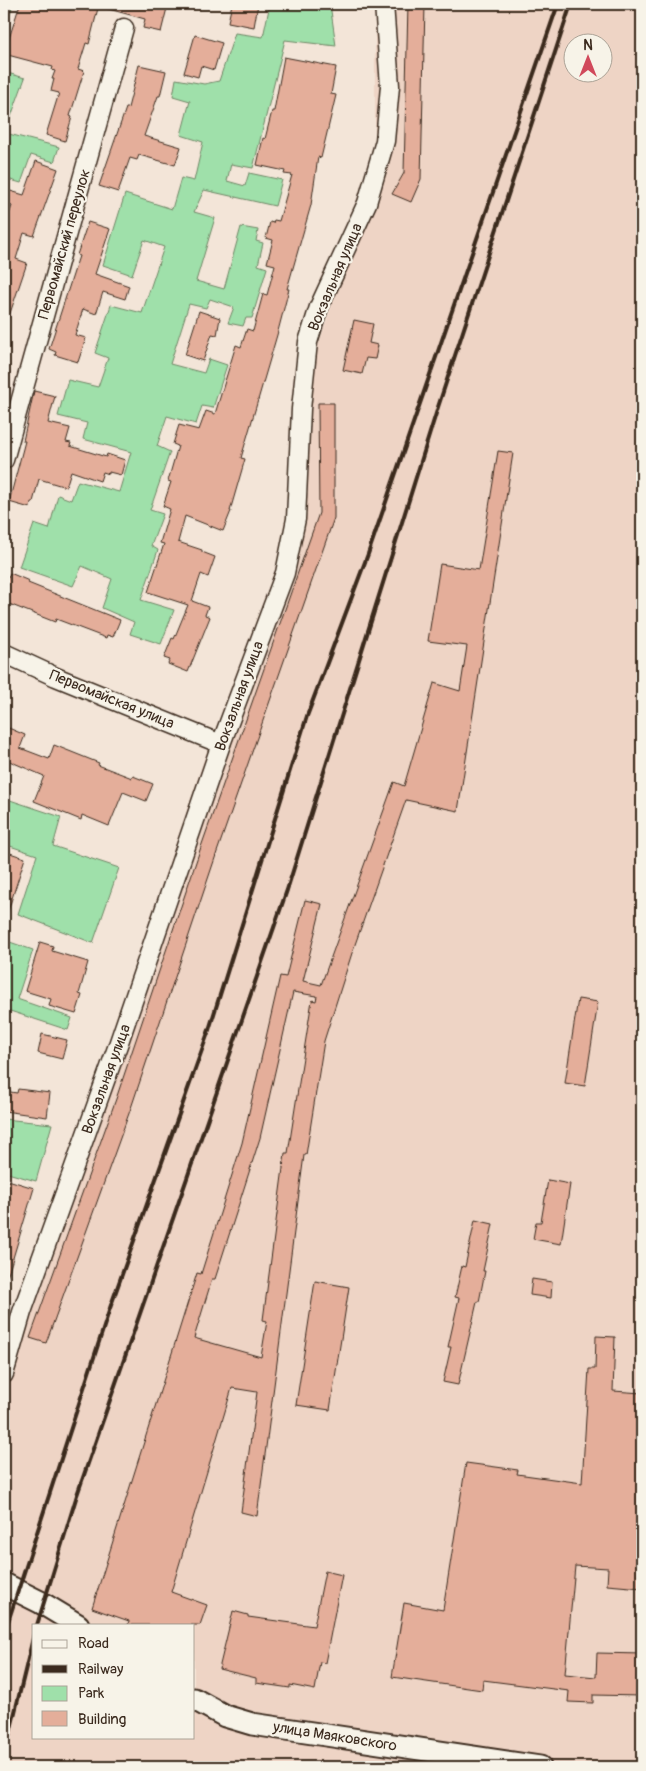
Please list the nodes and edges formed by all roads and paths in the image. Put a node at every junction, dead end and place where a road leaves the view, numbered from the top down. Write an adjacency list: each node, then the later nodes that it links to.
1 (384, 4): 5 (street, Вокзальная улица)
2 (124, 28): 3 (street, Первомайский переулок)
3 (4, 460)
4 (4, 653): 5 (street, Первомайская улица)
5 (221, 744): 6 (street, Вокзальная улица)
6 (4, 1374)
7 (4, 1584): 8 (main road)
8 (76, 1624)
9 (195, 1701): 10 (main road, улица Маяковского)
10 (540, 1767)

